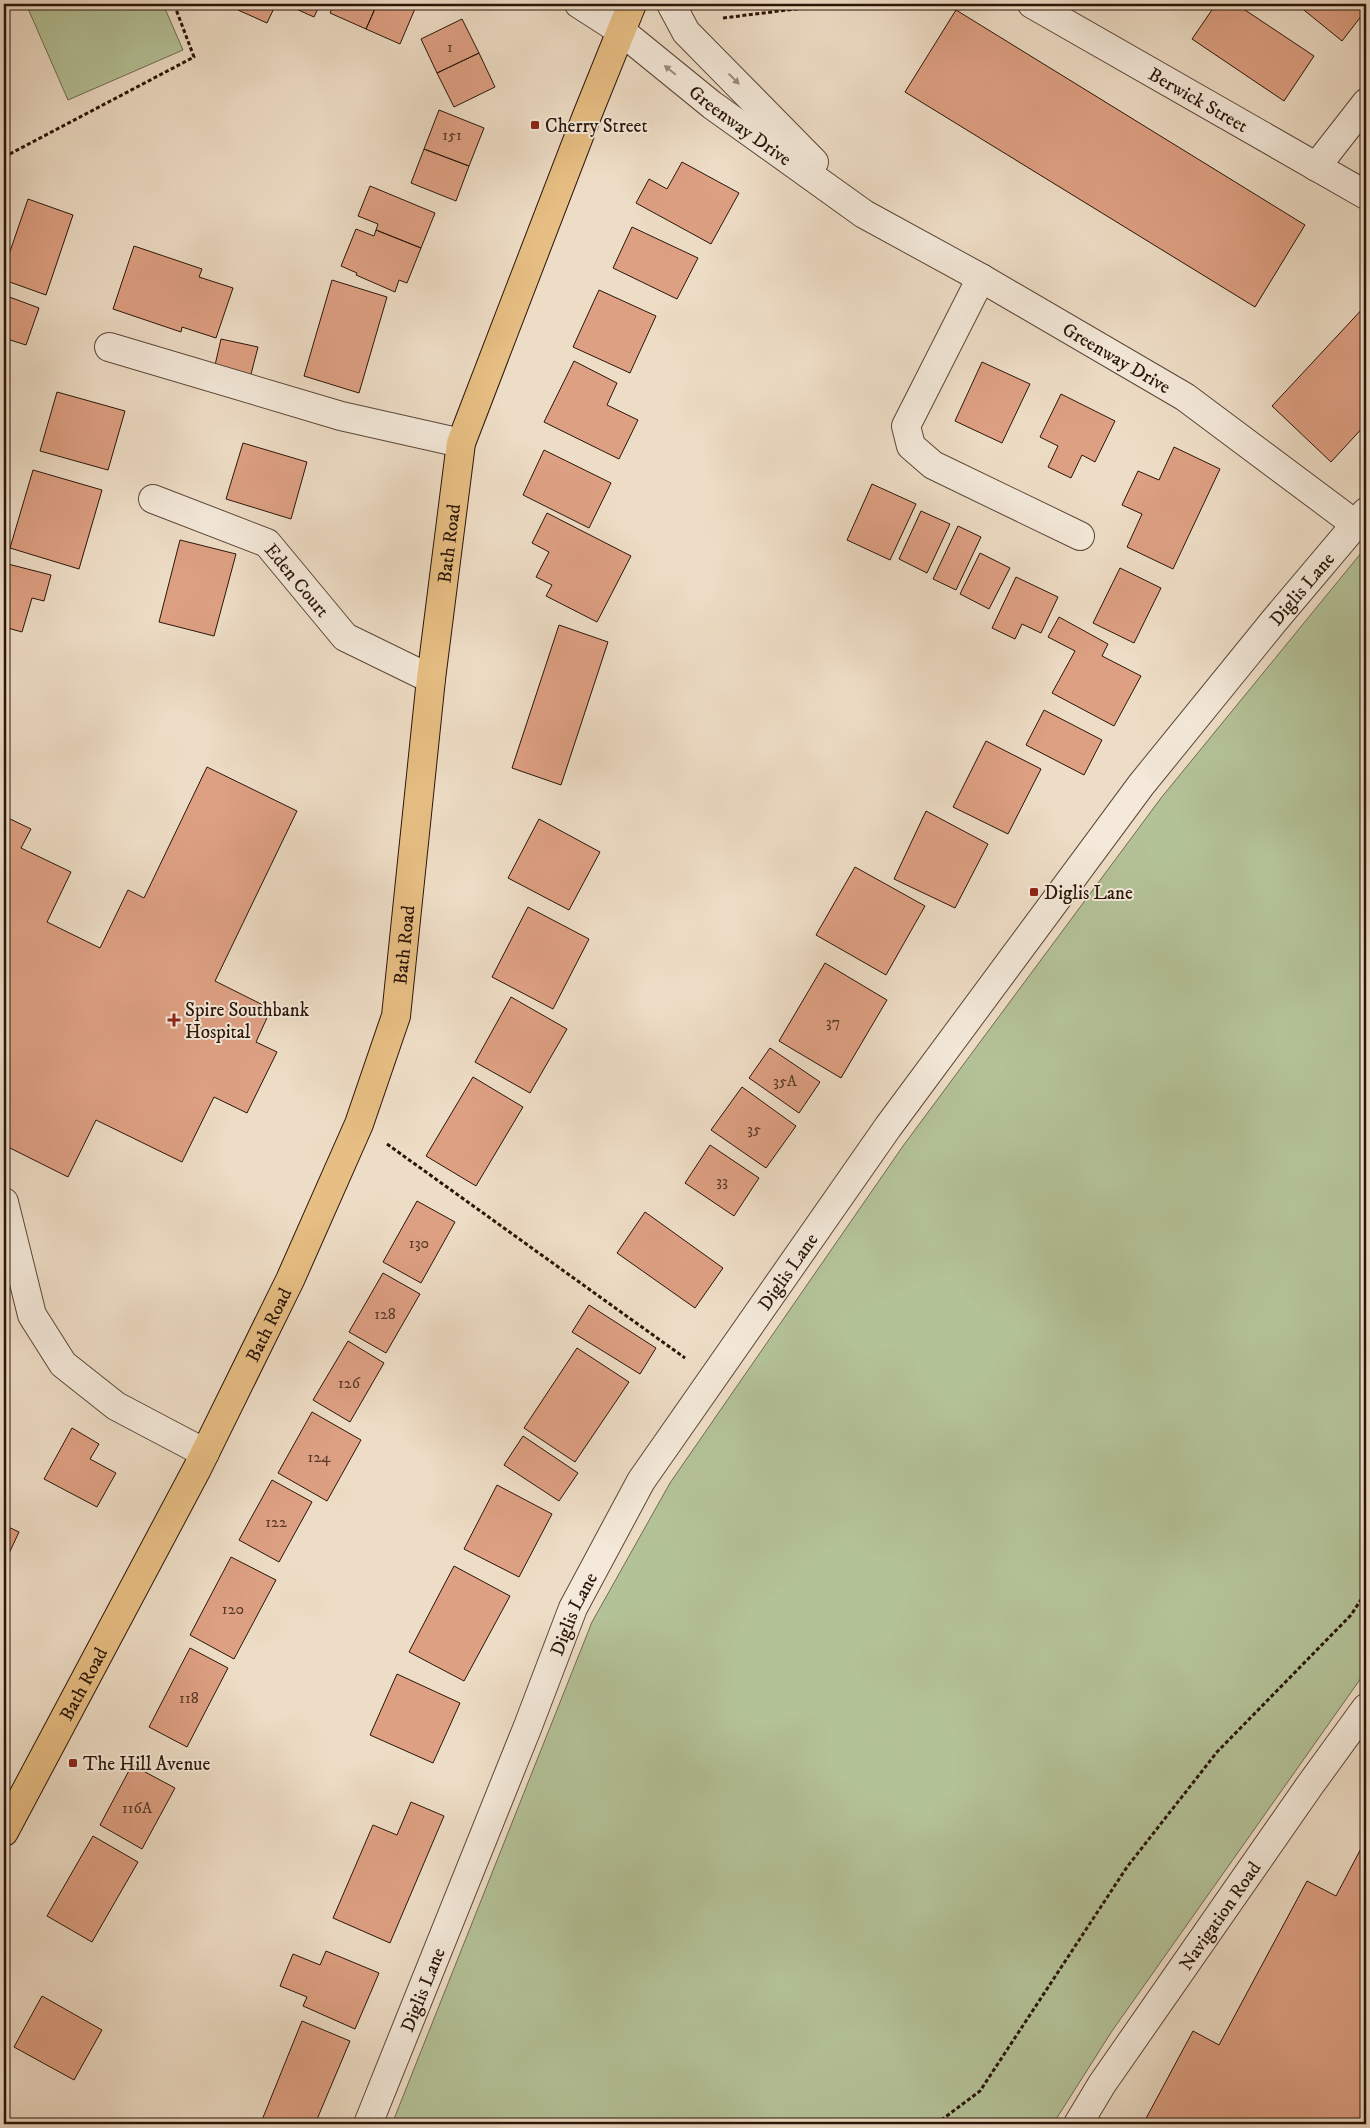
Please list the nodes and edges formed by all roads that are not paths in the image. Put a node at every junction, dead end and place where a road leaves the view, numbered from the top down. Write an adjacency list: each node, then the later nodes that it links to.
1 (580, 4): 5 (street)
2 (632, 4): 5 (main road, Bath Road)
3 (1032, 4): 7 (street, Berwick Street)
4 (675, 11): 9 (street, Greenway Drive, one-way to 9)
5 (622, 31): 9 (street, Greenway Drive, one-way to 5); 12 (main road, Bath Road)
6 (1366, 103): 7 (street)
7 (1316, 167): 8 (street, Berwick Street)
8 (1366, 195)
9 (864, 214): 10 (street, Greenway Drive)
10 (981, 278): 14 (street, Greenway Drive); 15 (street)
11 (109, 347): 12 (street)
12 (460, 443): 16 (main road, Bath Road)
13 (153, 499): 16 (street, Eden Court)
14 (1360, 518): 21 (street, Diglis Lane)
15 (1080, 536)
16 (431, 679): 18 (main road, Bath Road)
17 (4, 1202): 18 (street)
18 (205, 1453): 20 (main road, Bath Road)
19 (1366, 1708): 22 (street, Navigation Road)
20 (4, 1832)
21 (368, 2124)
22 (1078, 2124)

